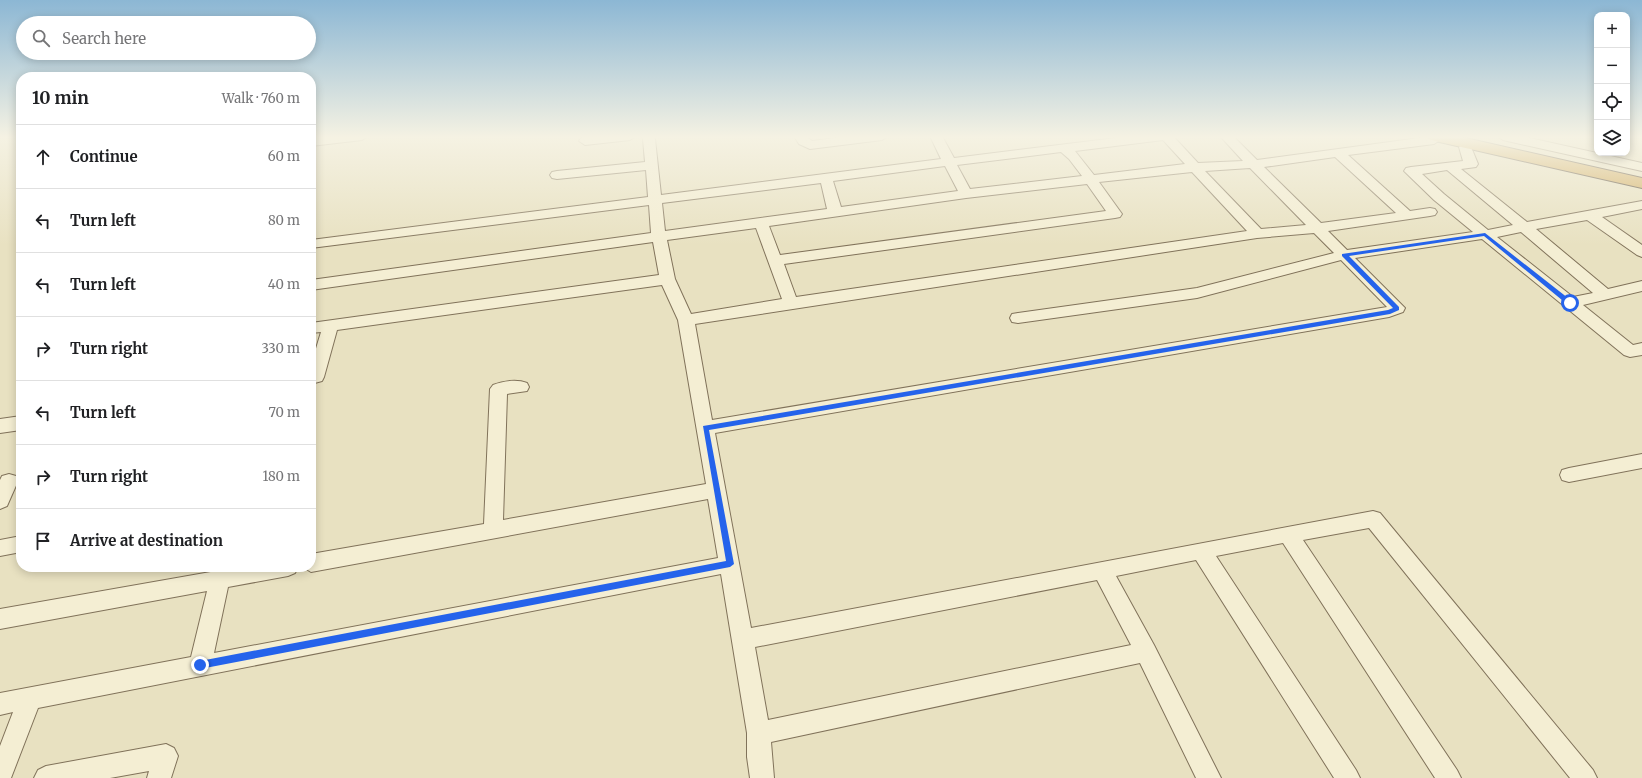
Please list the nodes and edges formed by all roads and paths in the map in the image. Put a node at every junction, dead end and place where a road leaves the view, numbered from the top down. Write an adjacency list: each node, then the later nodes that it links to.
1 (583, 172): 14 (street)
2 (653, 172): 20 (street)
3 (870, 172): 15 (street)
4 (954, 172): 19 (street)
5 (1085, 172): 16 (street)
6 (1159, 172): 16 (street)
7 (1201, 172): 29 (street)
8 (1263, 172): 28 (street)
9 (1359, 172): 24 (street)
10 (1412, 172): 30 (street)
11 (1458, 172): 27 (street)
12 (1584, 172): 18 (street)
13 (1593, 172): 17 (highway)
14 (557, 175)
15 (826, 178): 20 (street); 22 (street)
16 (1090, 180): 19 (street); 35 (street)
17 (1642, 183)
18 (1642, 188)
19 (966, 194): 22 (street)
20 (656, 200): 31 (street); 32 (street)
21 (1642, 205): 25 (street)
22 (835, 212): 26 (street)
23 (1430, 212): 24 (street)
24 (1407, 215): 28 (street)
25 (1590, 215): 27 (street); 33 (street)
26 (761, 222): 31 (street); 35 (street)
27 (1524, 227): 30 (street); 39 (street)
28 (1317, 228): 29 (street); 34 (street)
29 (1257, 234): 40 (street)
30 (1485, 234): 34 (street); 41 (street)
31 (659, 238): 36 (street); 37 (street)
32 (316, 243)
33 (1642, 252)
34 (1344, 255): 42 (street); 51 (street)
35 (776, 260): 40 (street)
36 (667, 278): 43 (street); 44 (street)
37 (316, 284)
38 (1642, 286): 39 (street)
39 (1606, 295): 41 (street)
40 (791, 303): 43 (street)
41 (1570, 303): 46 (street)
42 (1018, 318)
43 (686, 320): 51 (street)
44 (330, 327): 45 (street); 47 (street)
45 (316, 328)
46 (1642, 349)
47 (316, 377)
48 (521, 387): 57 (street)
49 (16, 424): 50 (street)
50 (0, 426)
51 (706, 428): 55 (street)
52 (1639, 465): 53 (street)
53 (1569, 475)
54 (10, 480): 56 (street)
55 (717, 490): 57 (street); 63 (street)
56 (0, 502)
57 (493, 530): 62 (street)
58 (1288, 534): 61 (street); 80 (street); 81 (street)
59 (16, 545): 60 (street)
60 (0, 548)
61 (1201, 551): 64 (street); 79 (street)
62 (316, 562)
63 (730, 564): 68 (street); 70 (street)
64 (1102, 570): 68 (street); 69 (street)
65 (260, 572): 66 (street)
66 (220, 579): 67 (street); 70 (street)
67 (0, 619)
68 (744, 639): 73 (street)
69 (1146, 652): 73 (street); 78 (street)
70 (200, 665): 71 (street)
71 (30, 698): 72 (street); 74 (street)
72 (0, 704)
73 (759, 734): 77 (street)
74 (0, 776)
75 (46, 778): 76 (street)
76 (159, 778)
77 (762, 778)
78 (1209, 778)
79 (1348, 778)
80 (1449, 778)
81 (1586, 778)

